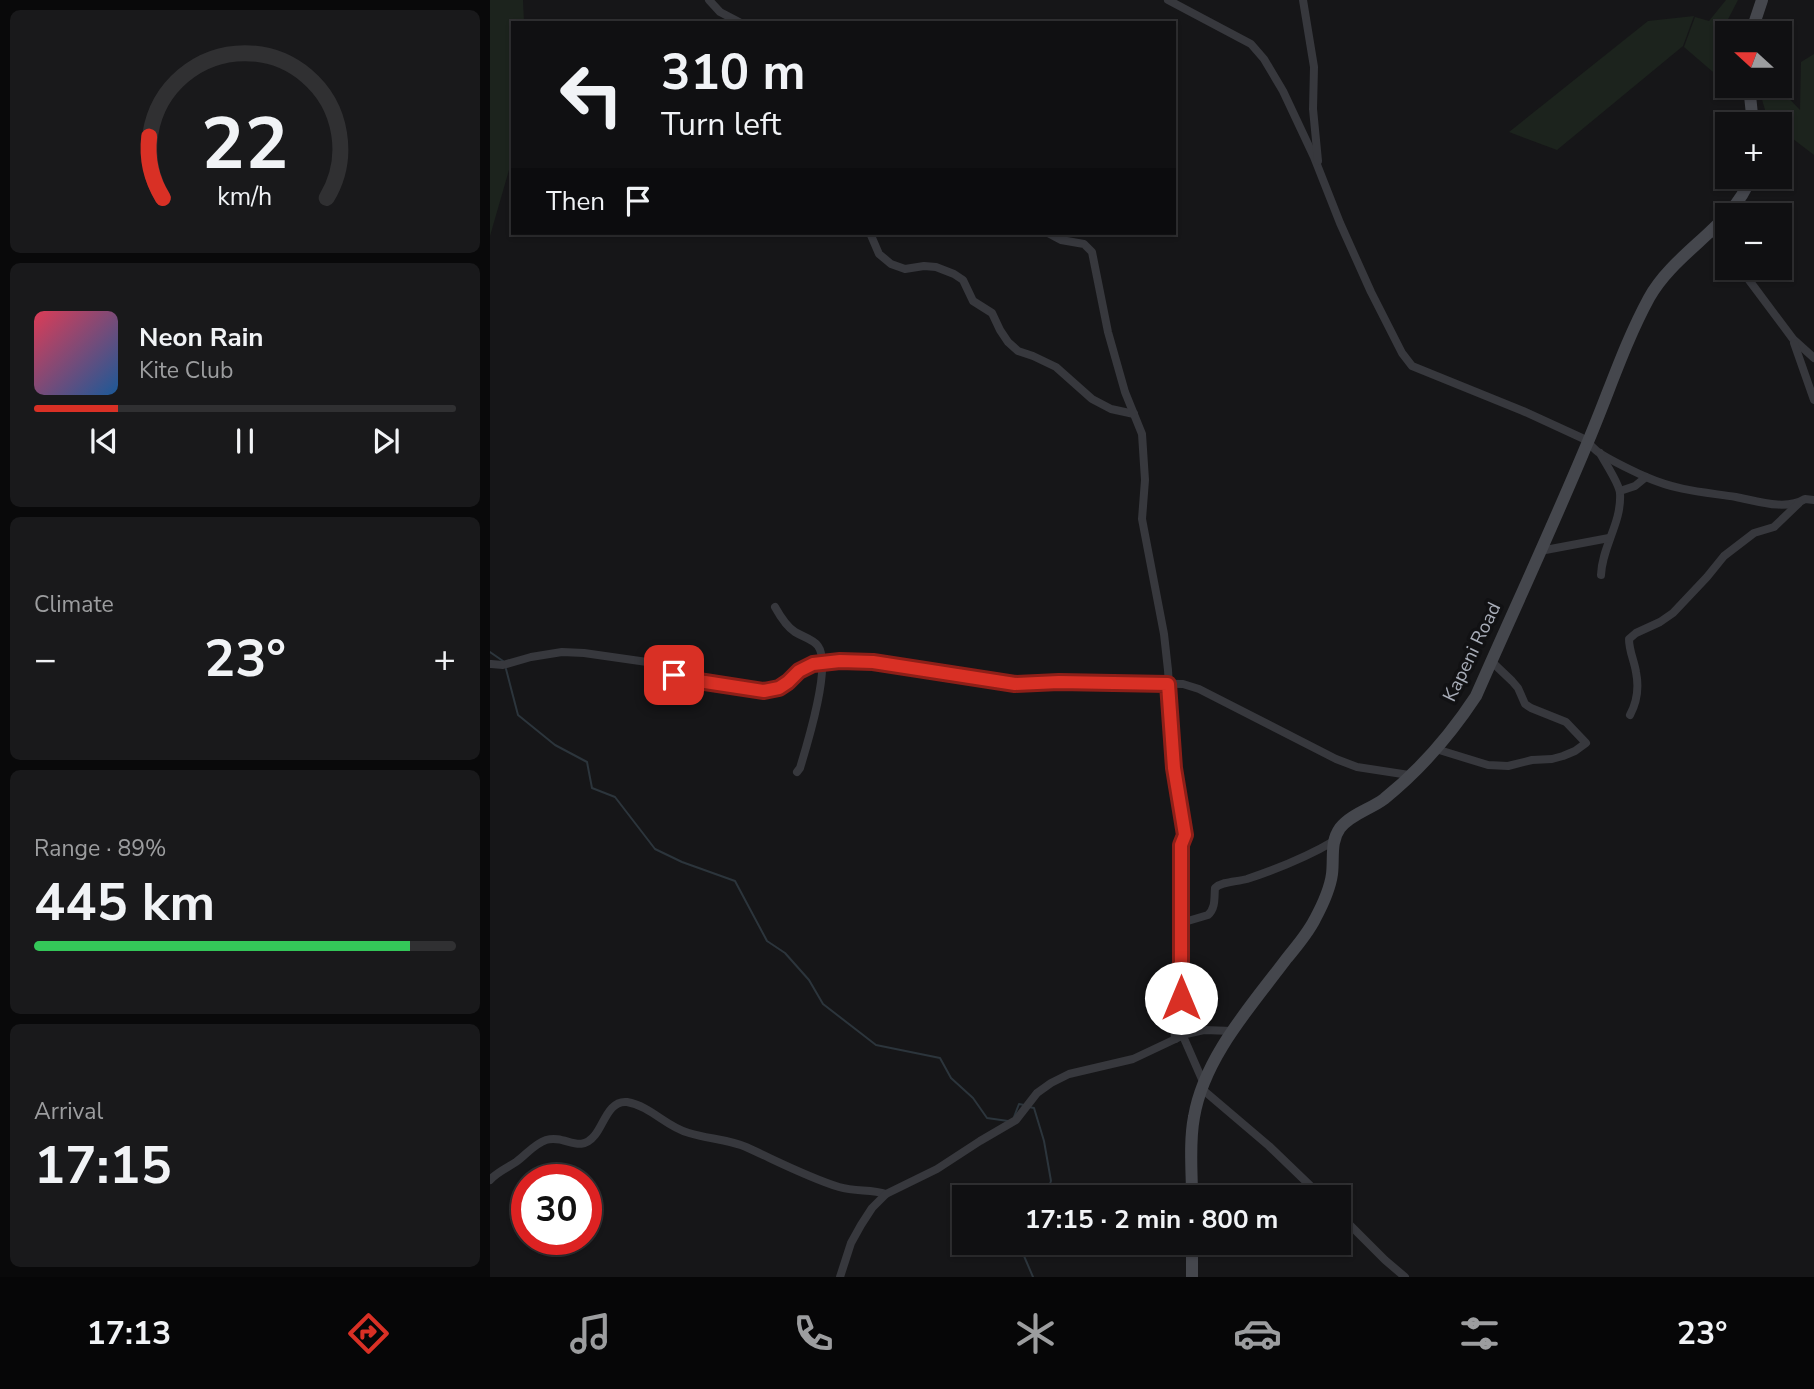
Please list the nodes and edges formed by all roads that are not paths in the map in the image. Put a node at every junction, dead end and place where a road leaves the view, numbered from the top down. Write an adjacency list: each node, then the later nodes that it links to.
1 (709, 0): 5 (street)
2 (1168, 0): 7 (street)
3 (1303, 0): 7 (street)
4 (1762, 0): 6 (main road)
5 (737, 21)
6 (1755, 21)
7 (1319, 167): 18 (street)
8 (1745, 189): 9 (main road, Kapeni Road)
9 (1711, 229): 10 (street); 18 (main road, Kapeni Road)
10 (1715, 234)
11 (871, 235): 17 (street)
12 (1052, 235): 17 (street)
13 (1749, 280): 14 (street)
14 (1793, 339): 15 (street); 16 (street)
15 (1814, 358)
16 (1814, 400)
17 (1134, 414): 31 (street)
18 (1588, 442): 19 (street); 25 (main road, Kapeni Road)
19 (1599, 452): 20 (street); 21 (street)
20 (1646, 477): 21 (street); 23 (street)
21 (1620, 491): 24 (street)
22 (1814, 492): 23 (street)
23 (1806, 500): 32 (street)
24 (1609, 538): 25 (street); 26 (street)
25 (1540, 551): 28 (main road, Kapeni Road)
26 (1601, 575)
27 (775, 607): 29 (street)
28 (1491, 661): 33 (main road, Kapeni Road); 33 (street)
29 (823, 662): 30 (street); 31 (street); 34 (street)
30 (491, 664)
31 (1168, 684): 35 (street); 37 (street)
32 (1630, 715)
33 (1436, 749): 35 (main road, Kapeni Road)
34 (797, 772)
35 (1409, 775): 36 (main road, Kapeni Road)
36 (1334, 841): 37 (street); 38 (main road)
37 (1181, 923): 39 (street)
38 (1232, 1031): 39 (street); 40 (main road)
39 (1179, 1038): 40 (street); 44 (street)
40 (1203, 1087): 42 (main road); 43 (street)
41 (490, 1180): 44 (street)
42 (1192, 1185)
43 (1309, 1185)
44 (887, 1194): 47 (street)
45 (1351, 1226): 49 (street)
46 (1192, 1255): 48 (main road)
47 (840, 1277)
48 (1192, 1277)
49 (1405, 1277)

